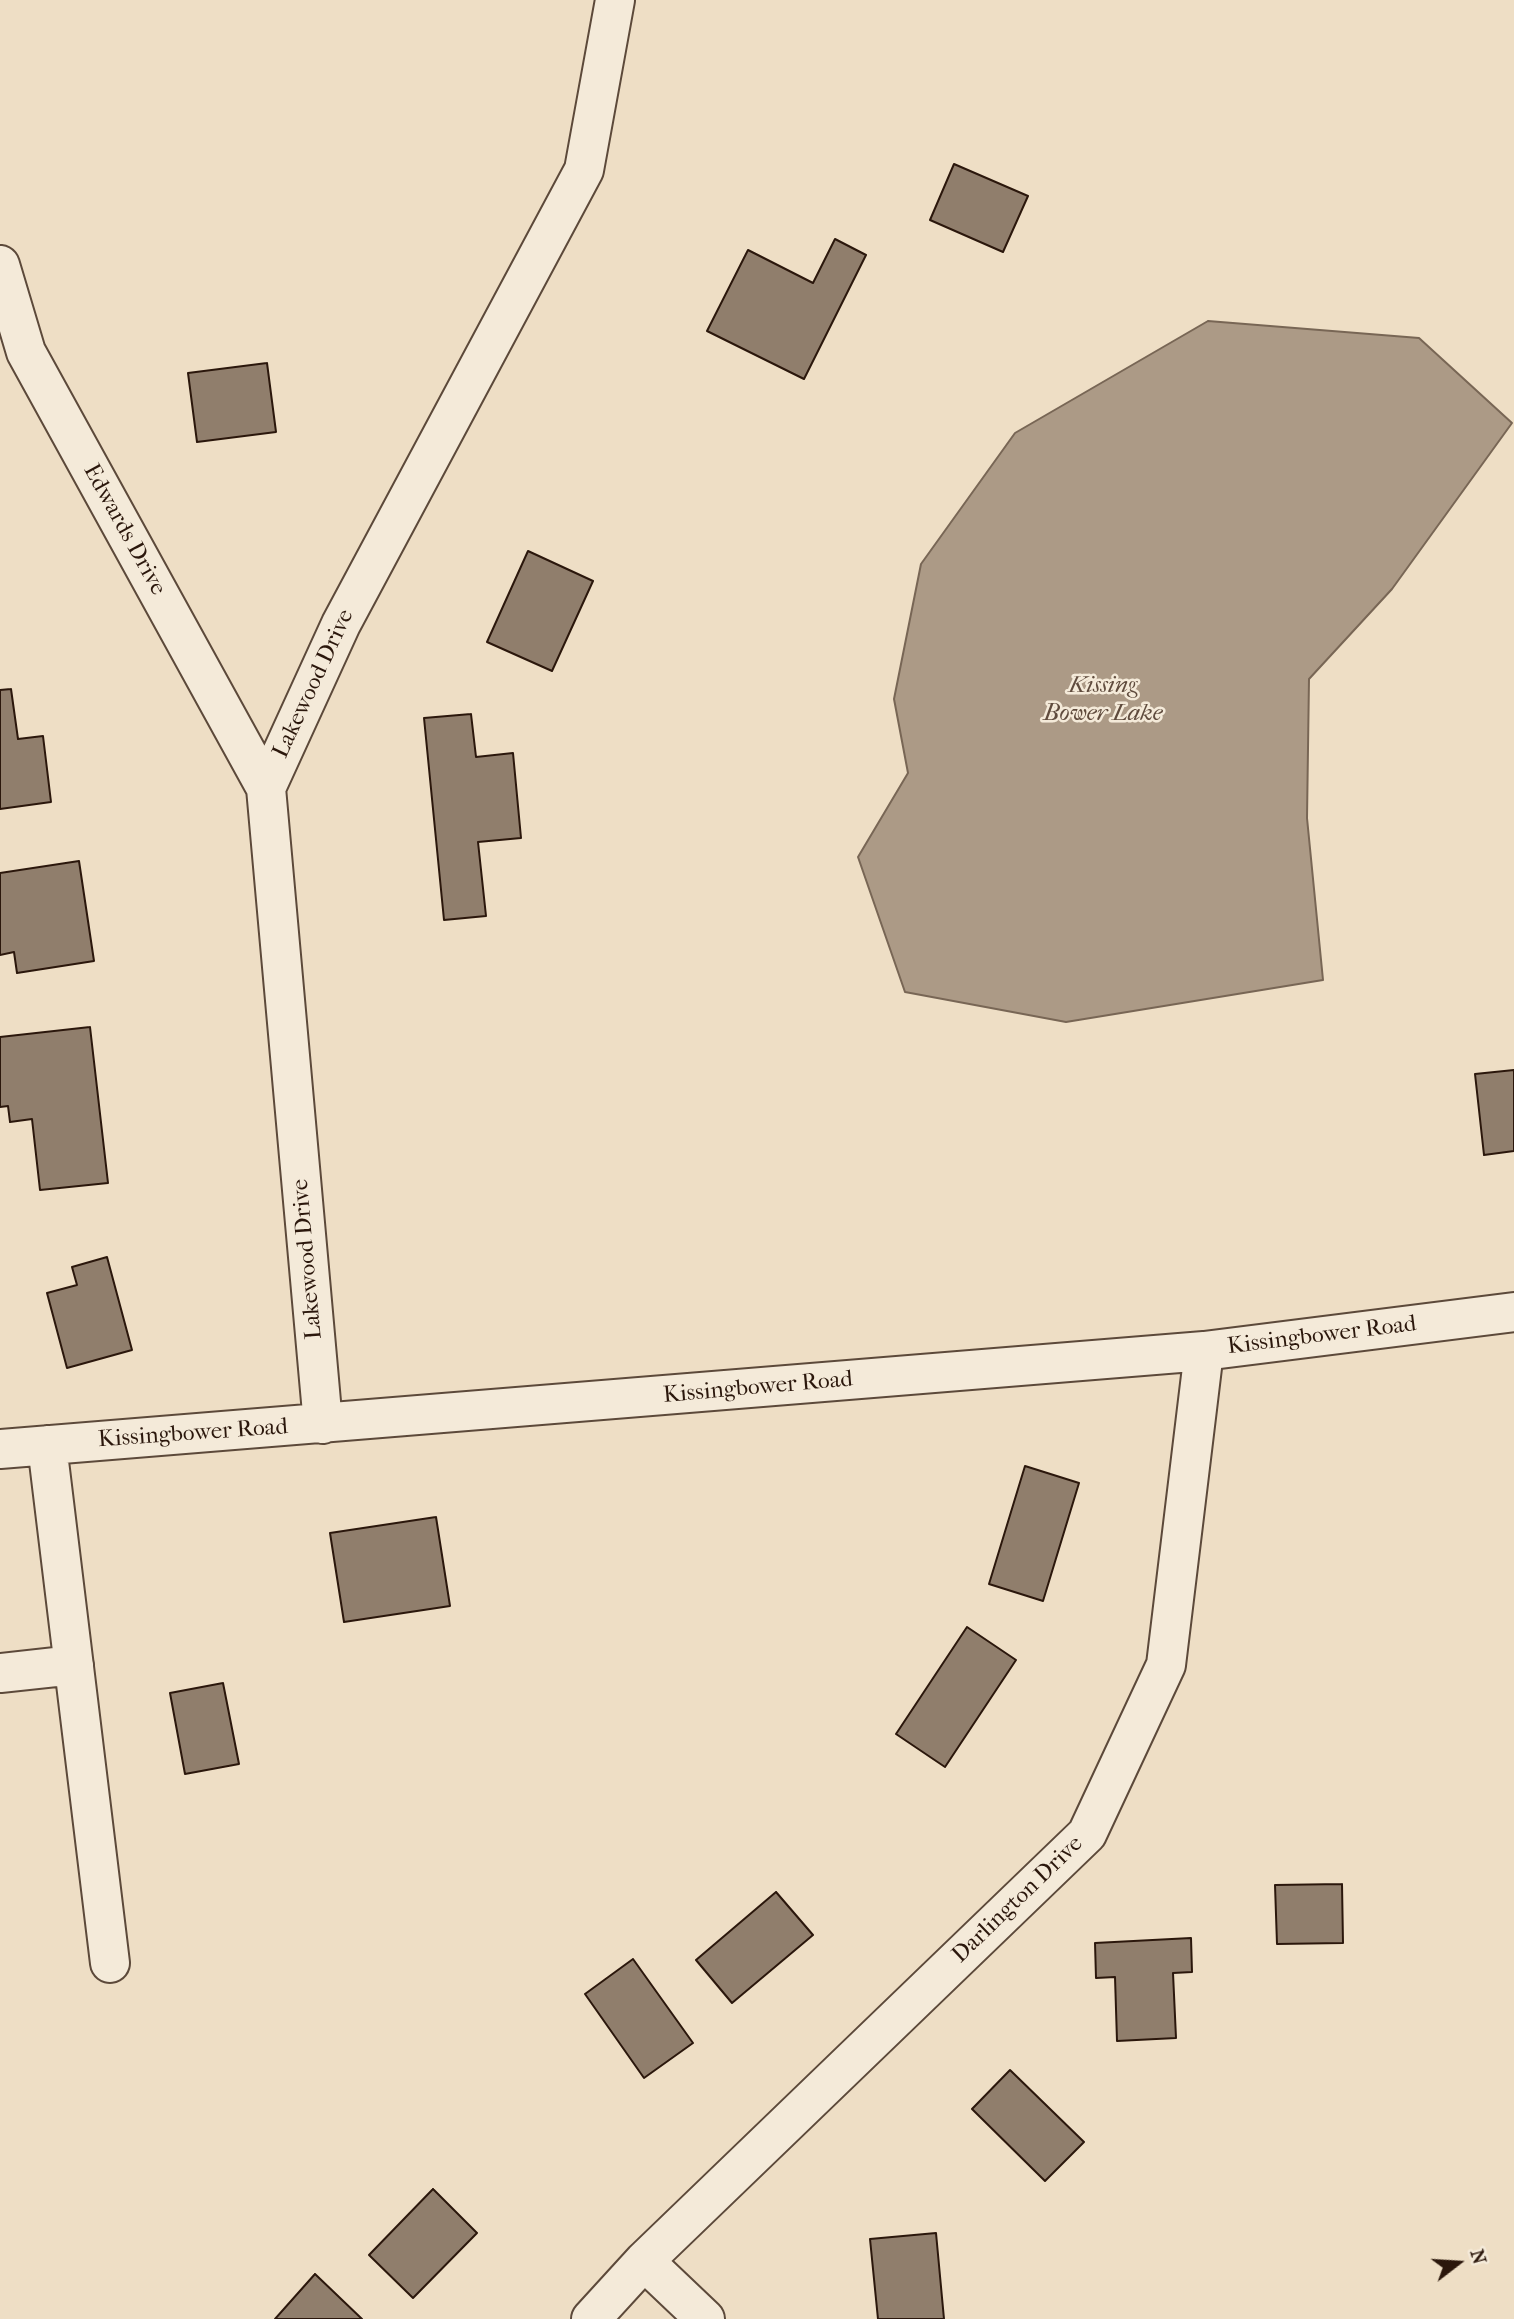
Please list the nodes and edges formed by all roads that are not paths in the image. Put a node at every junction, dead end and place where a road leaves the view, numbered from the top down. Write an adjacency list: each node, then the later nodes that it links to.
1 (615, 0): 3 (street, Lakewood Drive)
2 (0, 265): 3 (street, Edwards Drive)
3 (266, 788): 6 (street, Lakewood Drive)
4 (1514, 1312): 5 (street, Kissingbower Road)
5 (1204, 1351): 6 (street, Kissingbower Road); 12 (street, Darlington Drive)
6 (323, 1424): 7 (street, Kissingbower Road)
7 (47, 1446): 8 (street, Kissingbower Road); 9 (street)
8 (0, 1449)
9 (74, 1665): 10 (street); 11 (street)
10 (0, 1673)
11 (110, 1962)
12 (644, 2261): 13 (street, Darlington Drive); 14 (street)
13 (592, 2319)
14 (705, 2319)

